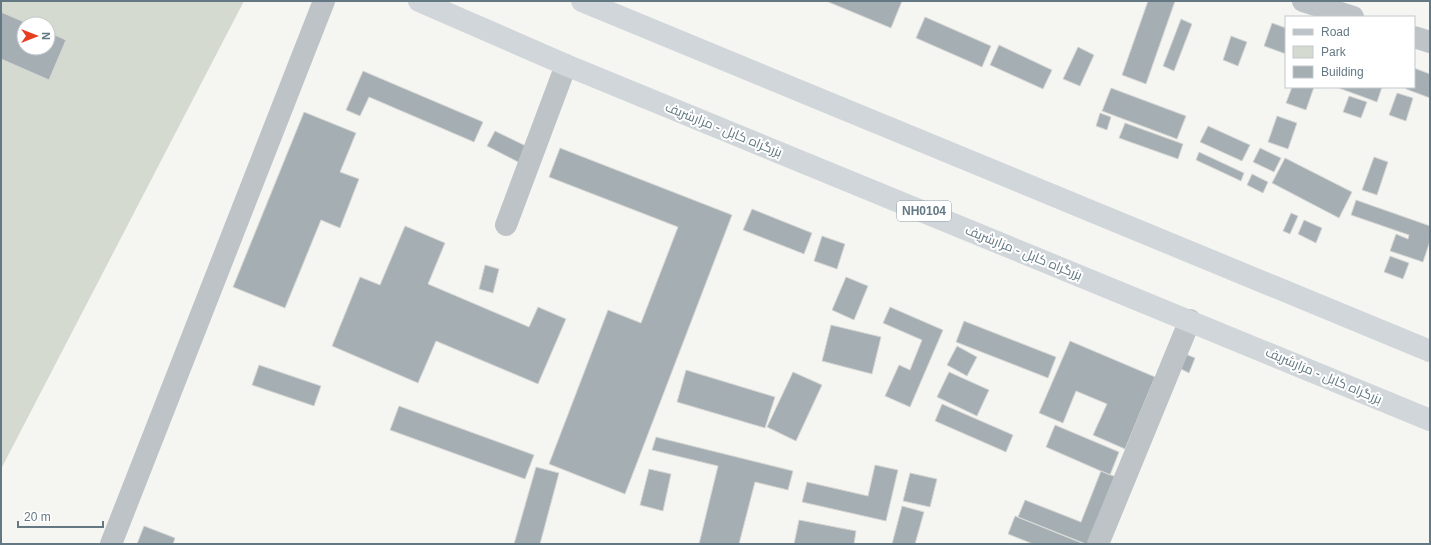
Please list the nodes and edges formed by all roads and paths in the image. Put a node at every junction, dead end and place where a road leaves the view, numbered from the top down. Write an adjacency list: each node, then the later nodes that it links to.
1 (324, 1): 13 (street)
2 (419, 1): 8 (highway, بزرگراه کابل - مزارشریف / NH0104)
3 (582, 1): 11 (highway)
4 (1304, 1): 5 (street)
5 (1350, 16)
6 (1415, 37): 7 (street)
7 (1430, 42)
8 (566, 64): 9 (street); 10 (highway, بزرگراه کابل - مزارشریف / NH0104)
9 (506, 225)
10 (1190, 320): 12 (highway, بزرگراه کابل - مزارشریف / NH0104); 14 (street)
11 (1430, 351)
12 (1430, 420)
13 (112, 544)
14 (1098, 544)

